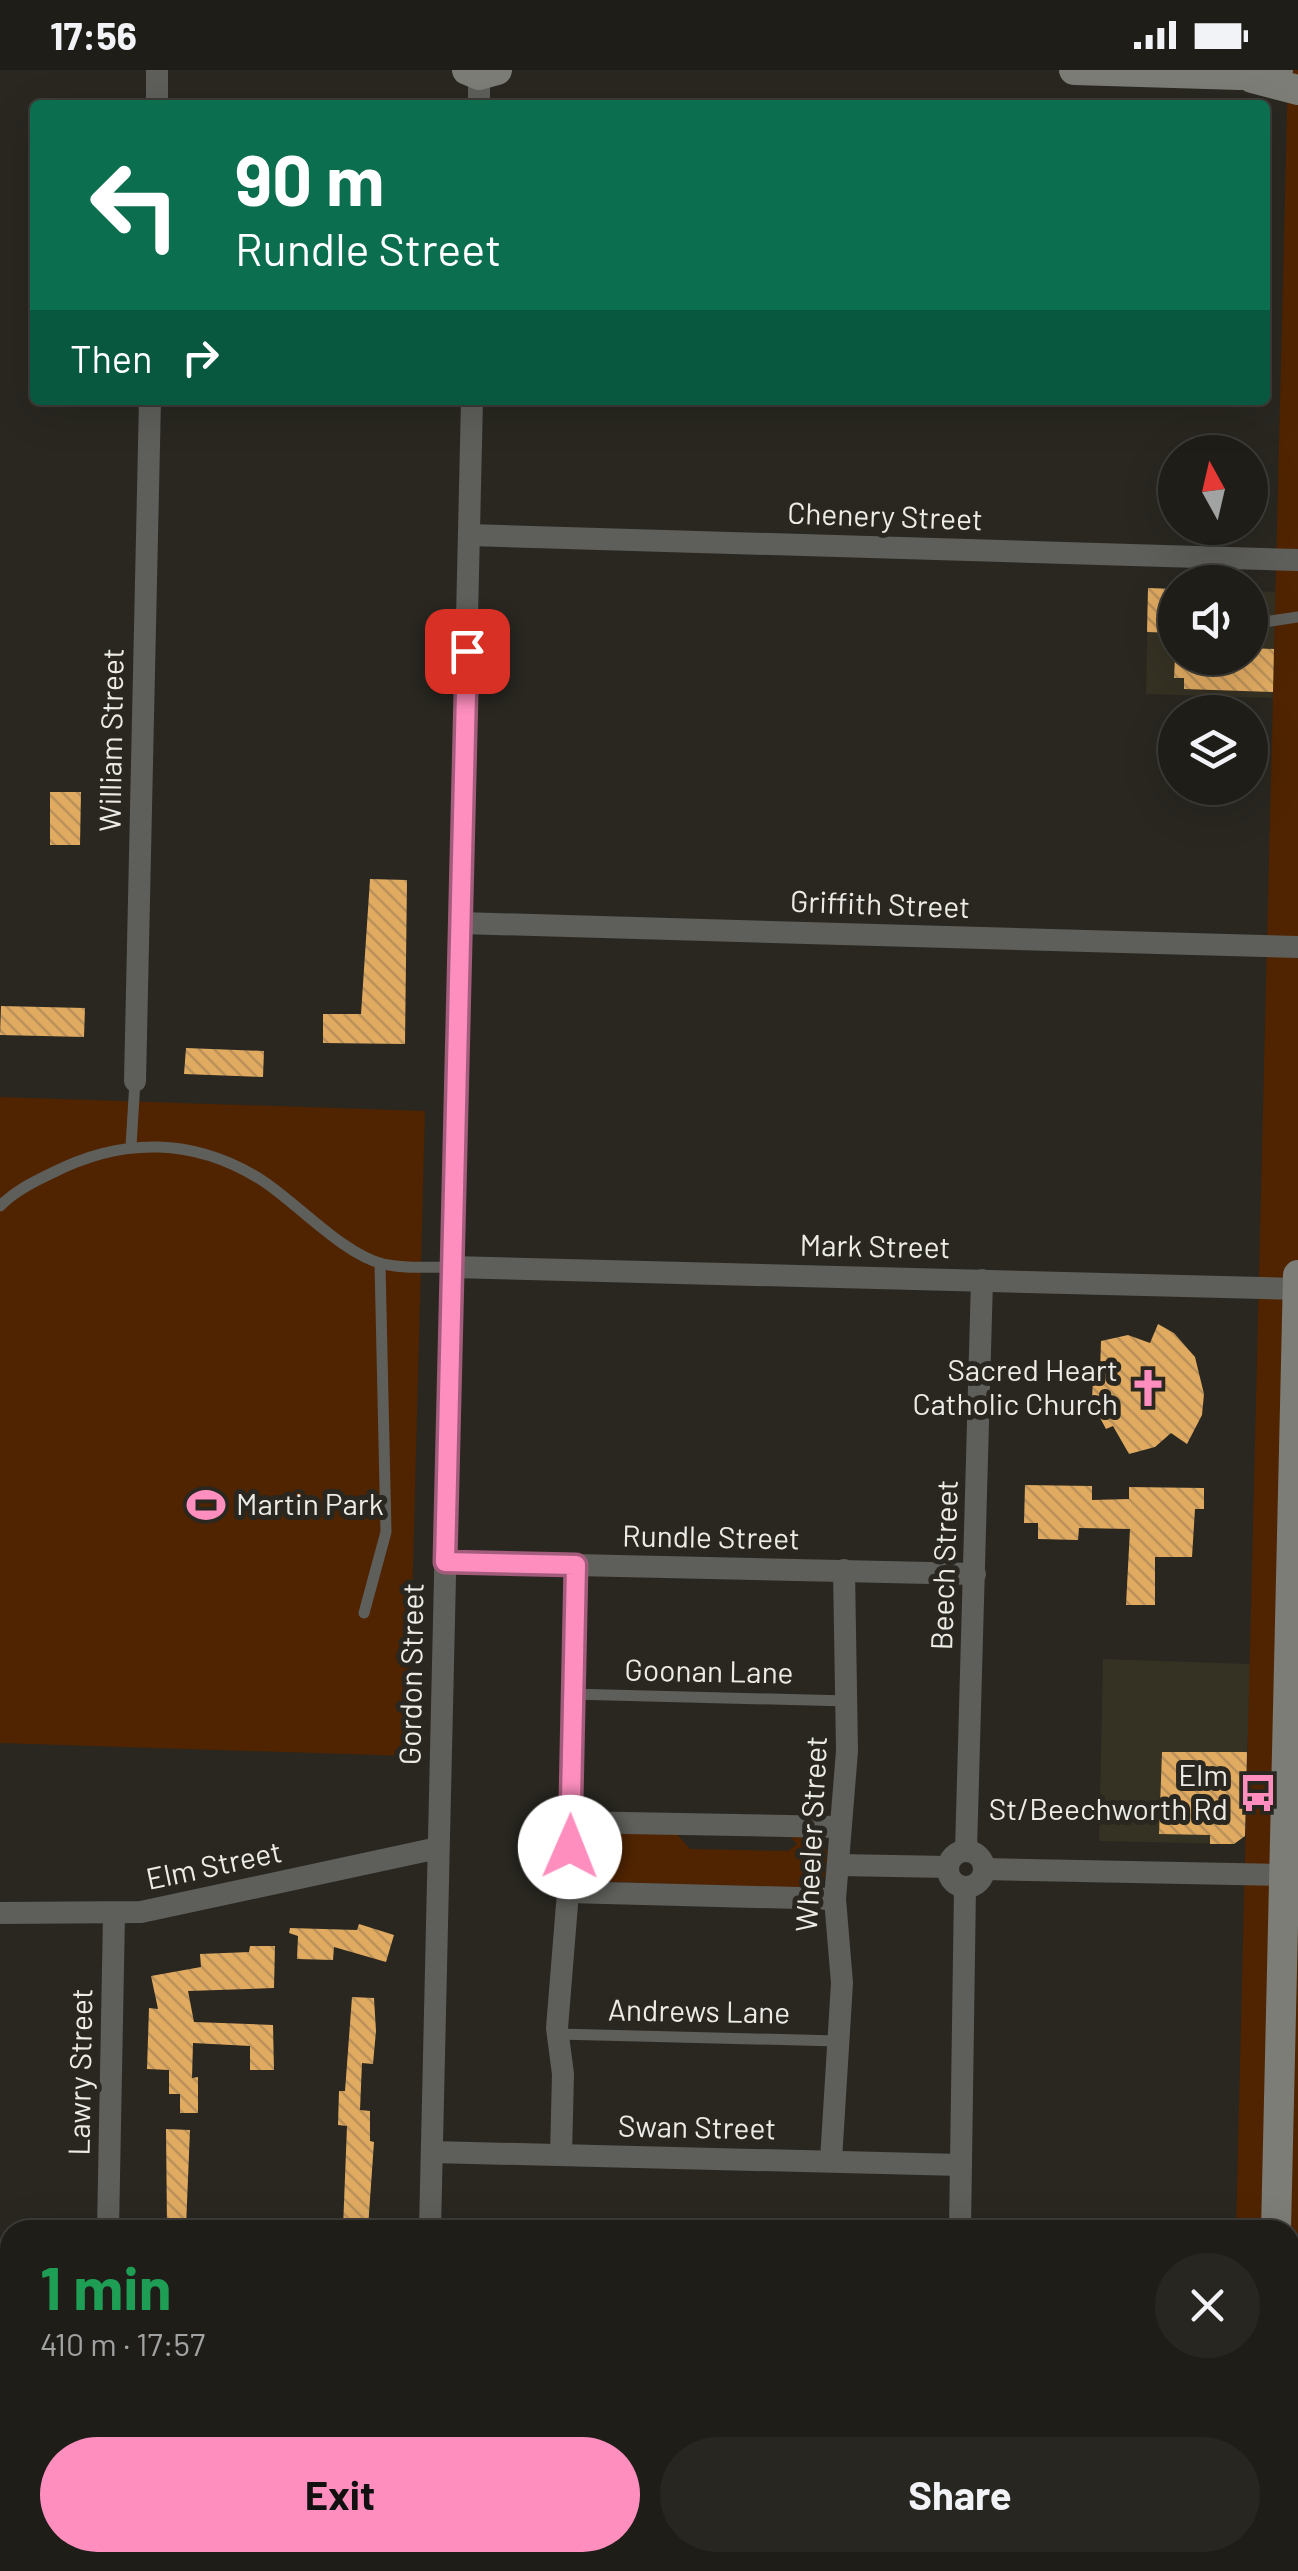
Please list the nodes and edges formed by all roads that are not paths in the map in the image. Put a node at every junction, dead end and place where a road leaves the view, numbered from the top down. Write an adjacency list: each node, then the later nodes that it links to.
1 (158, 70): 6 (street)
2 (1074, 70): 4 (main road)
3 (1278, 70): 4 (main road)
4 (1239, 75): 5 (main road)
5 (1298, 90)
6 (156, 100)
7 (150, 405): 17 (street, William Street)
8 (472, 405): 9 (street, Gordon Street)
9 (470, 535): 10 (street, Chenery Street); 15 (street, Gordon Street)
10 (1208, 556): 11 (street, Chenery Street); 12 (lane)
11 (1298, 560)
12 (1207, 565)
13 (1298, 617): 14 (lane)
14 (1268, 621)
15 (461, 922): 16 (street, Griffith Street); 21 (street, Gordon Street)
16 (1298, 947)
17 (135, 1081): 18 (lane)
18 (131, 1146): 19 (lane); 20 (lane)
19 (0, 1206)
20 (380, 1264): 21 (lane); 30 (lane)
21 (452, 1267): 23 (street, Mark Street); 25 (street, Gordon Street)
22 (1298, 1275): 24 (main road)
23 (982, 1280): 24 (street, Mark Street); 28 (street, Beech Street)
24 (1297, 1288): 29 (main road)
25 (445, 1562): 26 (street, Rundle Street); 35 (street, Gordon Street)
26 (576, 1565): 27 (street, Rundle Street); 31 (street)
27 (844, 1570): 28 (street, Rundle Street); 32 (street, Wheeler Street)
28 (975, 1574): 36 (street, Beech Street)
29 (1295, 1597): 40 (main road)
30 (364, 1613)
31 (570, 1694): 32 (lane, Goonan Lane); 33 (street)
32 (848, 1700): 34 (street, Wheeler Street)
33 (570, 1822): 34 (street); 42 (street)
34 (838, 1827): 37 (street, Wheeler Street)
35 (438, 1848): 45 (street, Elm Street); 48 (street, Gordon Street)
36 (966, 1851): 38 (street); 39 (street)
37 (840, 1865): 38 (street); 43 (street, Wheeler Street)
38 (948, 1867): 41 (street)
39 (984, 1869): 40 (street); 41 (street)
40 (1291, 1872): 55 (main road)
41 (965, 1887): 51 (street)
42 (568, 1892): 43 (street); 46 (street)
43 (835, 1899): 47 (street, Wheeler Street)
44 (0, 1914): 45 (street, Elm Street)
45 (114, 1915): 52 (street, Lawry Street)
46 (558, 2034): 47 (lane, Andrews Lane); 49 (street)
47 (840, 2041): 50 (street, Wheeler Street)
48 (432, 2152): 49 (street, Swan Street); 53 (street, Gordon Street)
49 (561, 2155): 50 (street, Swan Street)
50 (831, 2160): 51 (street, Swan Street)
51 (961, 2165): 54 (street)
52 (108, 2220)
53 (430, 2220)
54 (960, 2220)
55 (1276, 2220)

